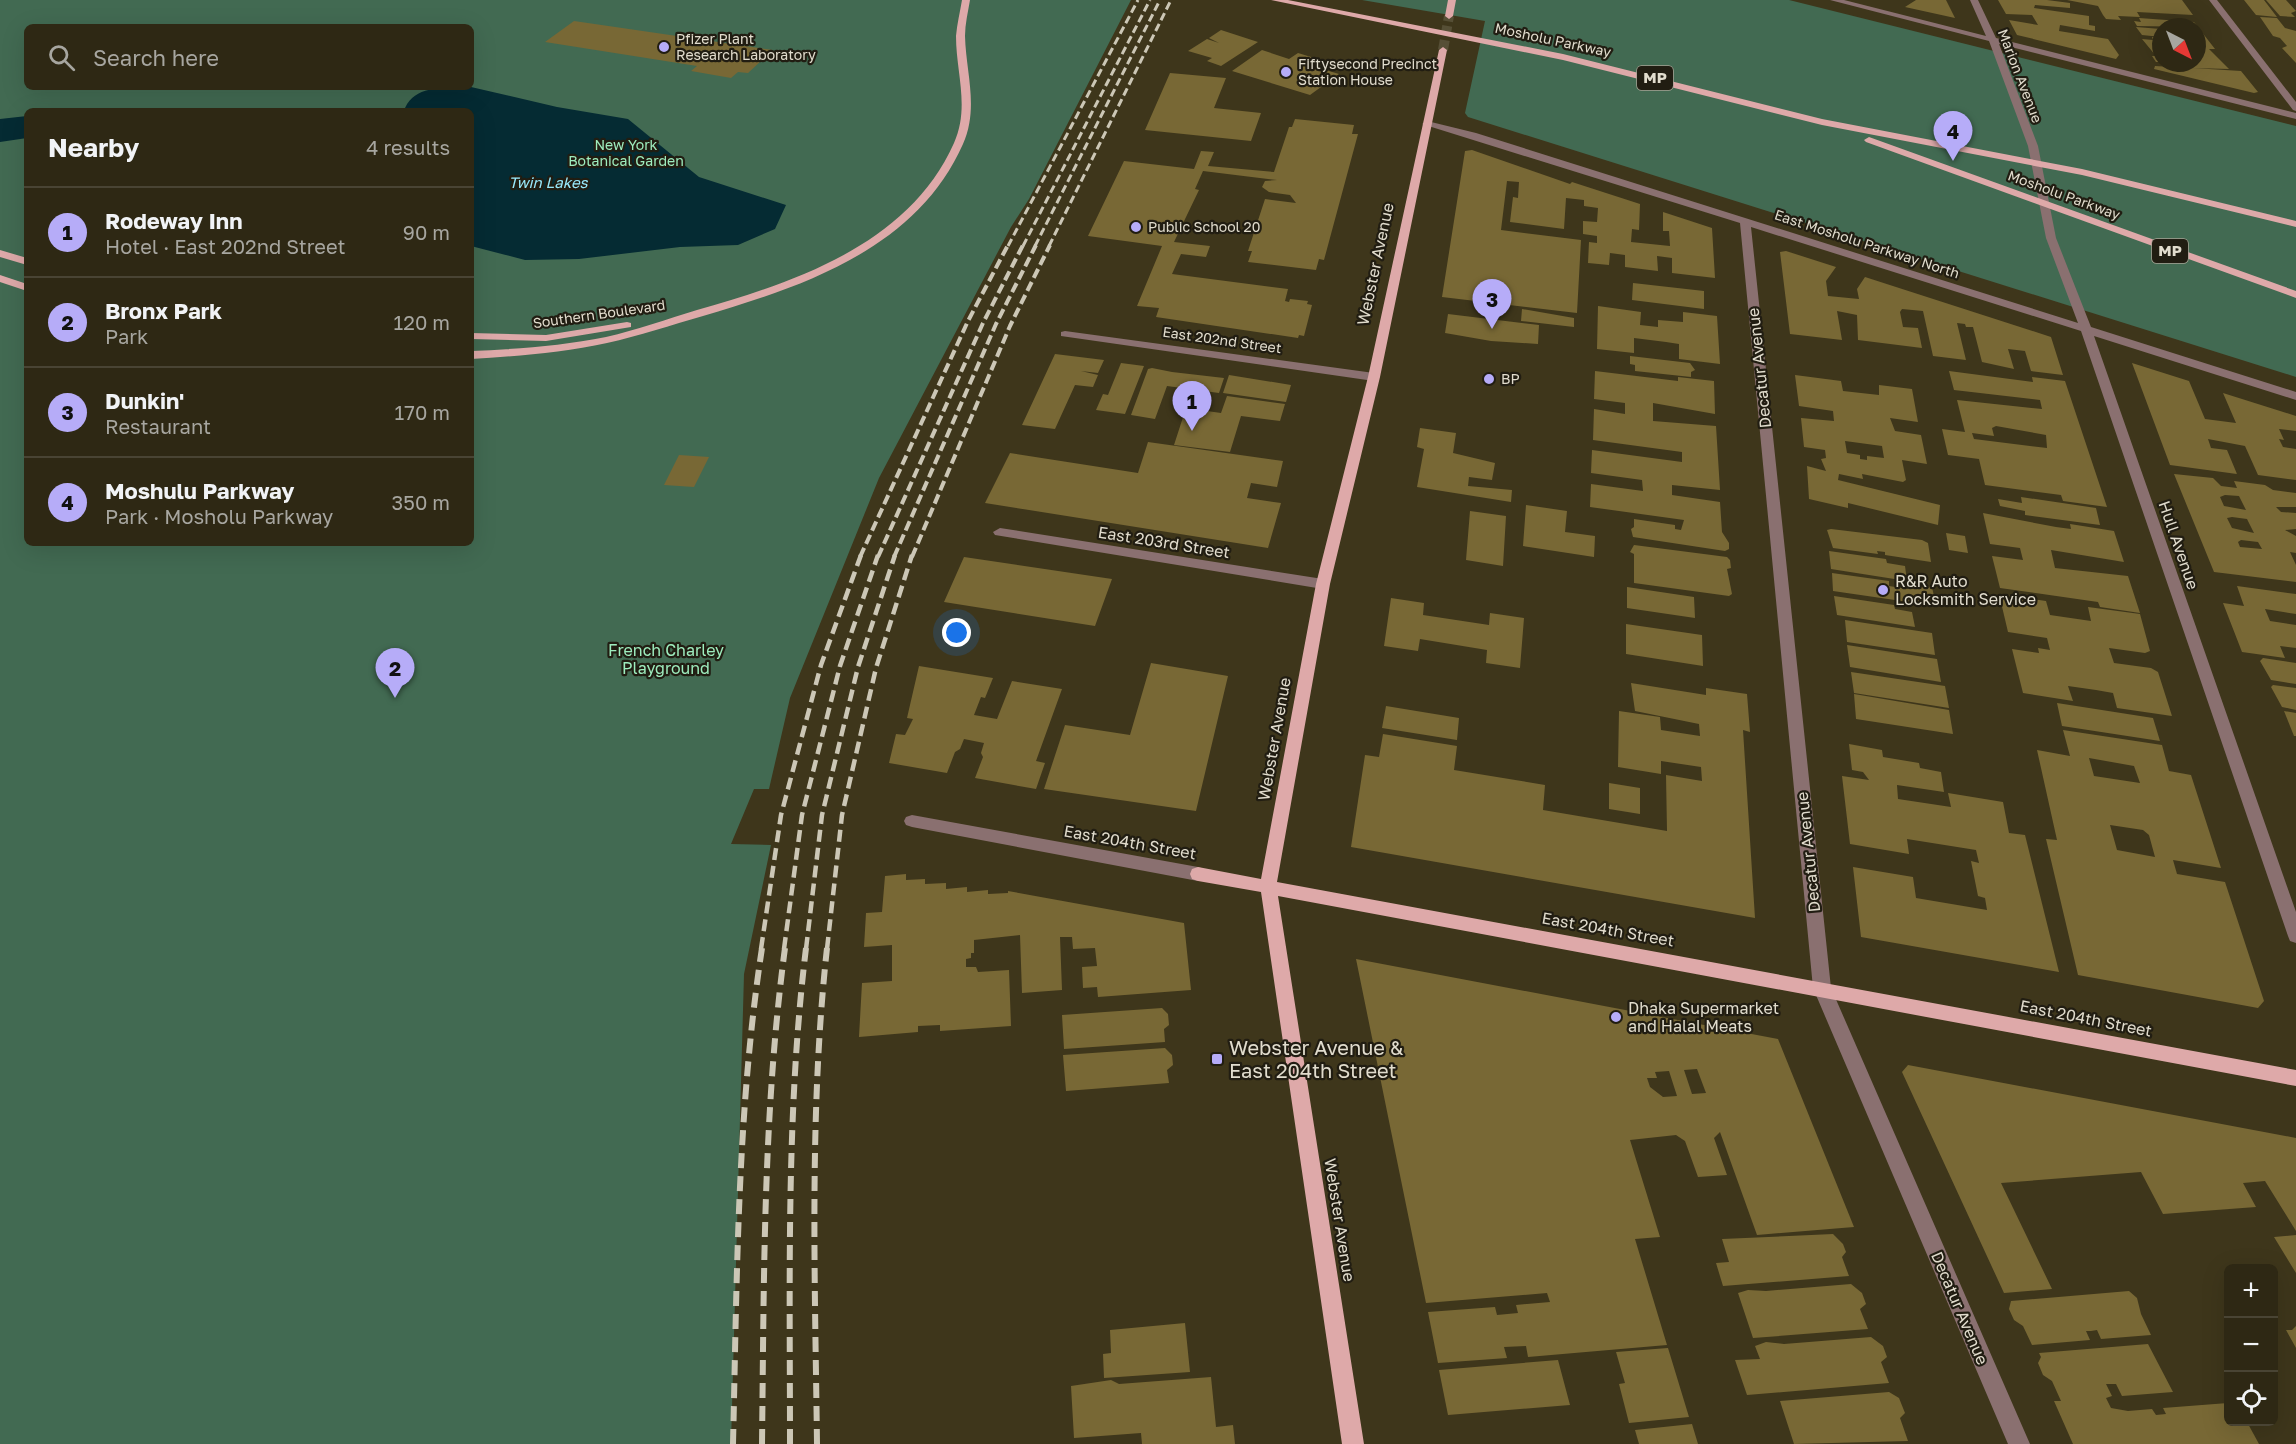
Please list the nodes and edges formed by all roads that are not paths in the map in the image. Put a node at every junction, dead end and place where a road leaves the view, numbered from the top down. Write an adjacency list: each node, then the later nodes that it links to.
1 (966, 0): 23 (main road, Southern Boulevard)
2 (1275, 0): 12 (main road, Mosholu Parkway / MP)
3 (1452, 0): 7 (main road)
4 (1834, 0): 8 (street)
5 (1974, 0): 8 (street, Marion Avenue)
6 (2214, 0): 10 (street)
7 (1449, 16)
8 (1993, 40): 11 (street); 14 (street, Marion Avenue)
9 (1443, 50): 13 (main road, Webster Avenue)
10 (2296, 108)
11 (2296, 116)
12 (1822, 122): 14 (main road, Mosholu Parkway / MP); 15 (main road, Mosholu Parkway / MP)
13 (1427, 124): 16 (street, East Mosholu Parkway North); 28 (main road, Webster Avenue)
14 (2036, 164): 15 (street, Hull Avenue); 17 (main road, Mosholu Parkway / MP)
15 (2044, 204): 22 (main road, Mosholu Parkway / MP); 24 (street, Hull Avenue)
16 (1745, 220): 24 (street, East Mosholu Parkway North); 36 (street, Decatur Avenue)
17 (2296, 224)
18 (0, 253): 19 (main road)
19 (24, 261)
20 (0, 278): 21 (main road)
21 (24, 287)
22 (2296, 295)
23 (695, 315): 26 (main road, Southern Boulevard); 27 (main road, Southern Boulevard)
24 (2084, 329): 29 (street, East Mosholu Parkway North); 35 (street, Hull Avenue)
25 (1065, 334): 28 (street, East 202nd Street)
26 (474, 336)
27 (474, 355)
28 (1374, 377): 31 (main road, Webster Avenue)
29 (2296, 396)
30 (1000, 532): 31 (street, East 203rd Street)
31 (1323, 584): 34 (main road, Webster Avenue)
32 (912, 821): 33 (street, East 204th Street)
33 (1198, 874): 34 (main road, East 204th Street)
34 (1268, 886): 36 (main road, East 204th Street); 38 (main road, Webster Avenue)
35 (2296, 936)
36 (1822, 988): 37 (main road, East 204th Street); 39 (street, Decatur Avenue)
37 (2296, 1078)
38 (1353, 1444)
39 (2019, 1444)

